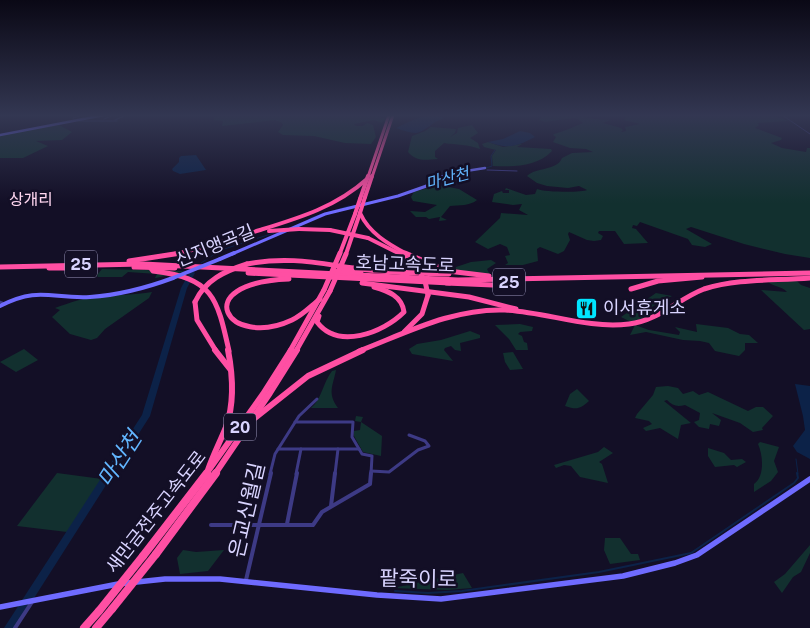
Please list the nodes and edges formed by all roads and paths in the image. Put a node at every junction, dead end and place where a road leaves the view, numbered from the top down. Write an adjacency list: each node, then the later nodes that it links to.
1 (380, 144): 5 (highway, 새만금전주고속도로 / 20)
2 (382, 144): 6 (highway, 새만금전주고속도로 / 20, bridge)
3 (486, 169): 4 (street); 17 (street, 신지앵곡길, bridge)
4 (517, 171)
5 (367, 179): 6 (highway, 새만금전주고속도로 / 20, bridge); 7 (highway)
6 (357, 214): 15 (highway); 25 (highway, 새만금전주고속도로 / 20, bridge)
7 (237, 237): 8 (highway); 32 (highway, bridge)
8 (106, 264): 9 (highway, 호남고속도로 / 25); 11 (highway, 호남고속도로 / 25)
9 (161, 266): 10 (highway, 호남고속도로 / 25); 12 (highway, 호남고속도로 / 25, bridge); 14 (highway, 호남고속도로 / 25, bridge)
10 (150, 267): 11 (highway, 호남고속도로 / 25); 17 (highway)
11 (0, 268)
12 (263, 270): 13 (highway); 18 (highway, 호남고속도로 / 25)
13 (387, 272): 15 (highway); 33 (highway, bridge)
14 (250, 273): 20 (highway); 22 (highway, 호남고속도로 / 25)
15 (464, 274): 18 (highway)
16 (810, 275): 18 (highway, 호남고속도로 / 25); 19 (highway, 호남고속도로 / 25); 31 (highway)
17 (174, 276): 28 (street, 신지앵곡길); 33 (highway)
18 (638, 276)
19 (702, 277): 22 (highway, 호남고속도로 / 25); 24 (highway)
20 (288, 279): 21 (highway); 26 (highway)
21 (354, 282): 30 (highway); 31 (highway)
22 (438, 283): 23 (highway)
23 (516, 286)
24 (631, 289)
25 (327, 290): 26 (highway, 새만금전주고속도로 / 20); 30 (highway, 새만금전주고속도로 / 20)
26 (320, 299): 43 (highway, 새만금전주고속도로 / 20)
27 (0, 302): 28 (street)
28 (5, 304): 29 (street, 신지앵곡길)
29 (0, 306)
30 (321, 309): 35 (highway, 새만금전주고속도로 / 20)
31 (548, 318): 32 (highway)
32 (395, 338): 35 (highway)
33 (232, 372): 43 (highway)
34 (317, 399): 36 (street, 은교신월길)
35 (255, 418): 54 (highway, 새만금전주고속도로 / 20, bridge)
36 (295, 422): 38 (street, 은교신월길); 40 (street)
37 (409, 435): 42 (street)
38 (278, 449): 41 (street); 46 (street, 은교신월길)
39 (338, 449): 40 (street); 41 (street); 45 (street)
40 (360, 449): 42 (street)
41 (301, 450): 47 (street)
42 (371, 471): 45 (street)
43 (206, 475): 53 (highway, 새만금전주고속도로 / 20, bridge)
44 (810, 479): 49 (street, 팥죽이로)
45 (331, 506): 47 (street)
46 (261, 523): 47 (street); 48 (street); 49 (street, 은교신월길)
47 (287, 524)
48 (211, 525)
49 (246, 582): 50 (street, 팥죽이로)
50 (31, 601): 51 (street, 팥죽이로); 52 (street)
51 (0, 607)
52 (15, 628)
53 (84, 628)
54 (96, 628)

